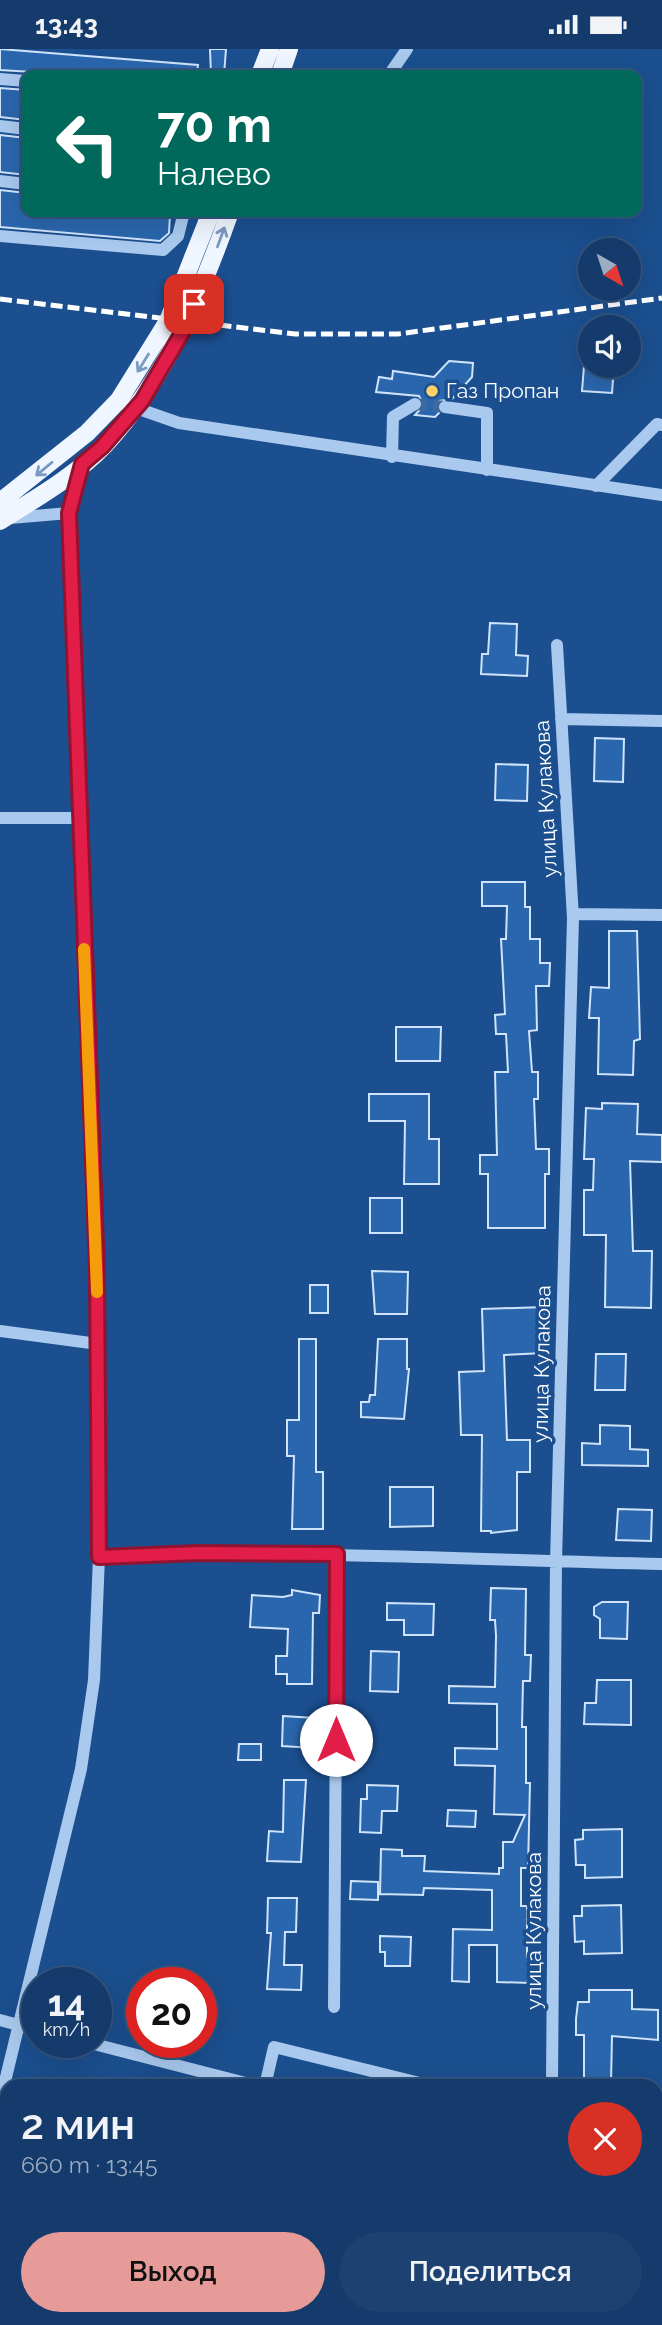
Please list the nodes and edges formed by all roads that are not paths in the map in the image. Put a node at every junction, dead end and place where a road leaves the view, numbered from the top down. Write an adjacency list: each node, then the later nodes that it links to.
1 (270, 49): 4 (main road)
2 (289, 49): 5 (main road)
3 (407, 49): 6 (street)
4 (262, 70)
5 (282, 70)
6 (393, 70)
7 (0, 79): 8 (street)
8 (21, 81)
9 (0, 126): 10 (street)
10 (21, 128)
11 (0, 181): 12 (street)
12 (21, 183)
13 (183, 217): 16 (street)
14 (209, 217): 27 (main road, one-way to 27)
15 (228, 217): 19 (main road, one-way to 15)
16 (0, 236)
17 (415, 404): 21 (street)
18 (445, 407): 23 (street)
19 (136, 408): 21 (street); 22 (main road)
20 (662, 425): 24 (street)
21 (392, 457): 23 (street)
22 (82, 464): 26 (street); 27 (main road)
23 (487, 470): 24 (street)
24 (596, 487): 25 (street)
25 (662, 495)
26 (69, 513): 27 (street); 32 (street)
27 (1, 514)
28 (557, 645): 29 (street, улица Кулакова)
29 (561, 719): 30 (street); 39 (street, улица Кулакова)
30 (662, 721)
31 (0, 818): 32 (street)
32 (79, 818): 36 (street)
33 (575, 915): 34 (street)
34 (662, 915)
35 (0, 1331): 36 (street)
36 (98, 1344): 38 (street)
37 (337, 1554): 38 (street); 39 (street); 41 (street)
38 (99, 1557): 43 (street)
39 (556, 1562): 40 (street); 49 (street, улица Кулакова)
40 (662, 1565)
41 (334, 2007)
42 (0, 2020): 43 (street)
43 (20, 2025): 45 (street)
44 (112, 2049): 46 (street)
45 (6, 2079)
46 (230, 2079)
47 (267, 2079): 48 (street)
48 (404, 2079)
49 (552, 2079)

